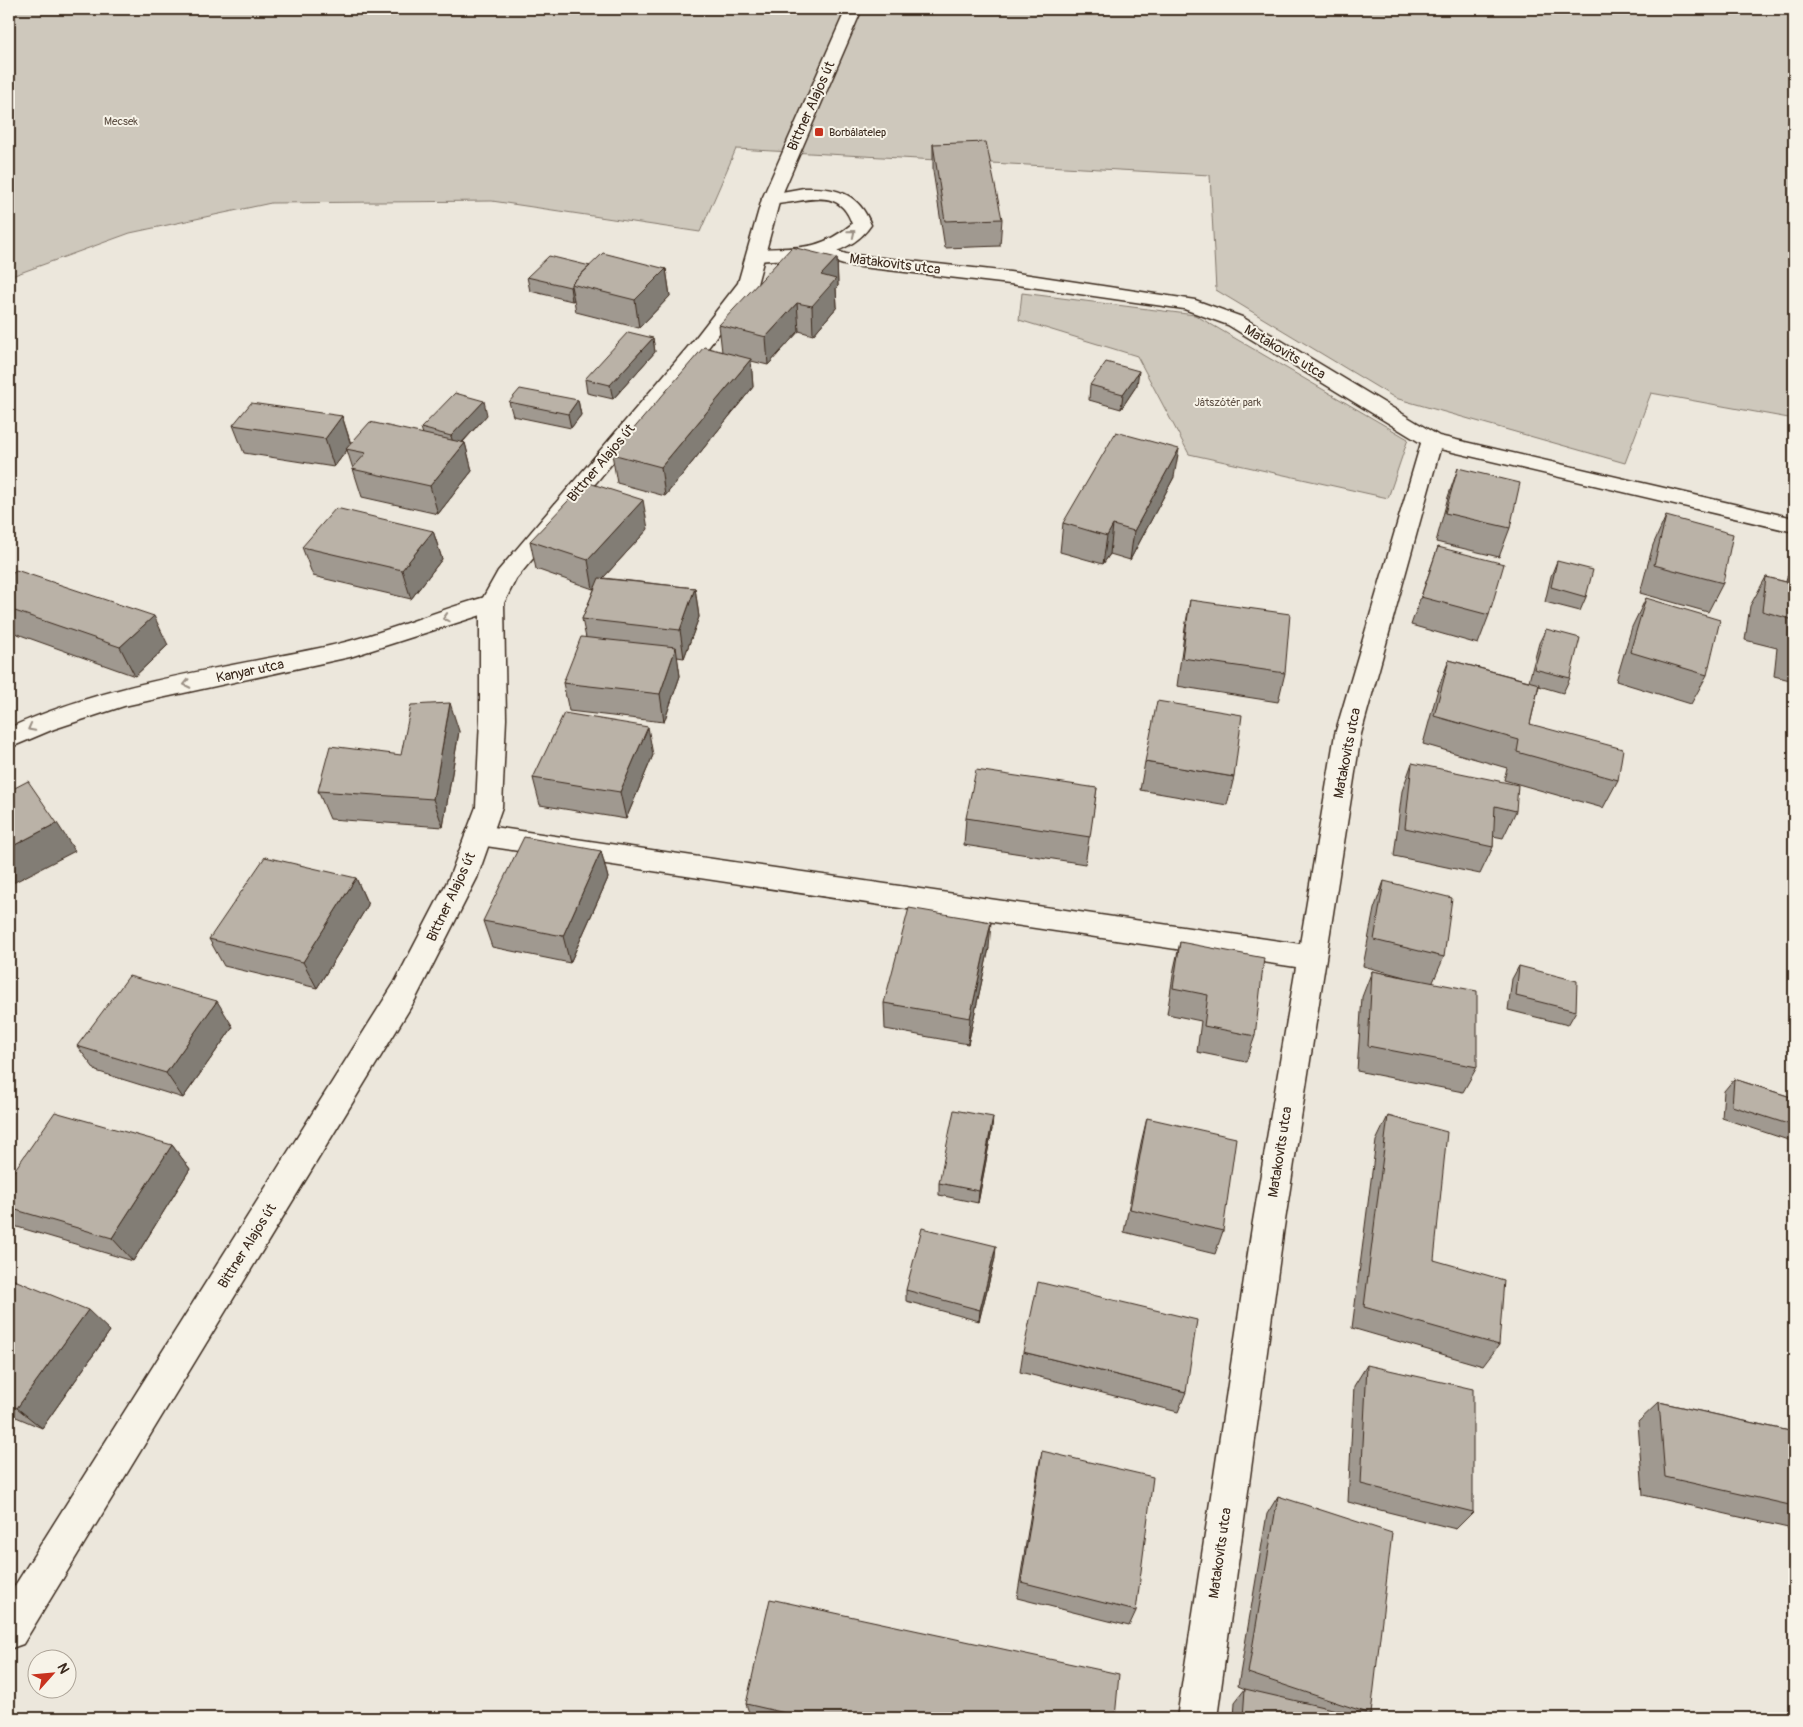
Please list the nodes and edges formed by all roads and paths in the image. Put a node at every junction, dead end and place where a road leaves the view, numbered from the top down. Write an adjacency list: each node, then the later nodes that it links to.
1 (854, 9): 2 (street, Bittner Alajos út)
2 (771, 199): 3 (street, one-way to 2); 4 (street, Bittner Alajos út)
3 (819, 251): 4 (street); 5 (street, Matakovits utca)
4 (756, 255): 7 (street, Bittner Alajos út)
5 (1432, 441): 6 (street); 10 (street, Matakovits utca)
6 (1794, 525)
7 (492, 603): 8 (street, Kanyar utca, one-way to 8); 9 (street, Bittner Alajos út)
8 (9, 739)
9 (479, 835): 10 (street); 11 (street, Bittner Alajos út)
10 (1312, 958): 12 (street, Matakovits utca)
11 (9, 1630)
12 (1197, 1718)

